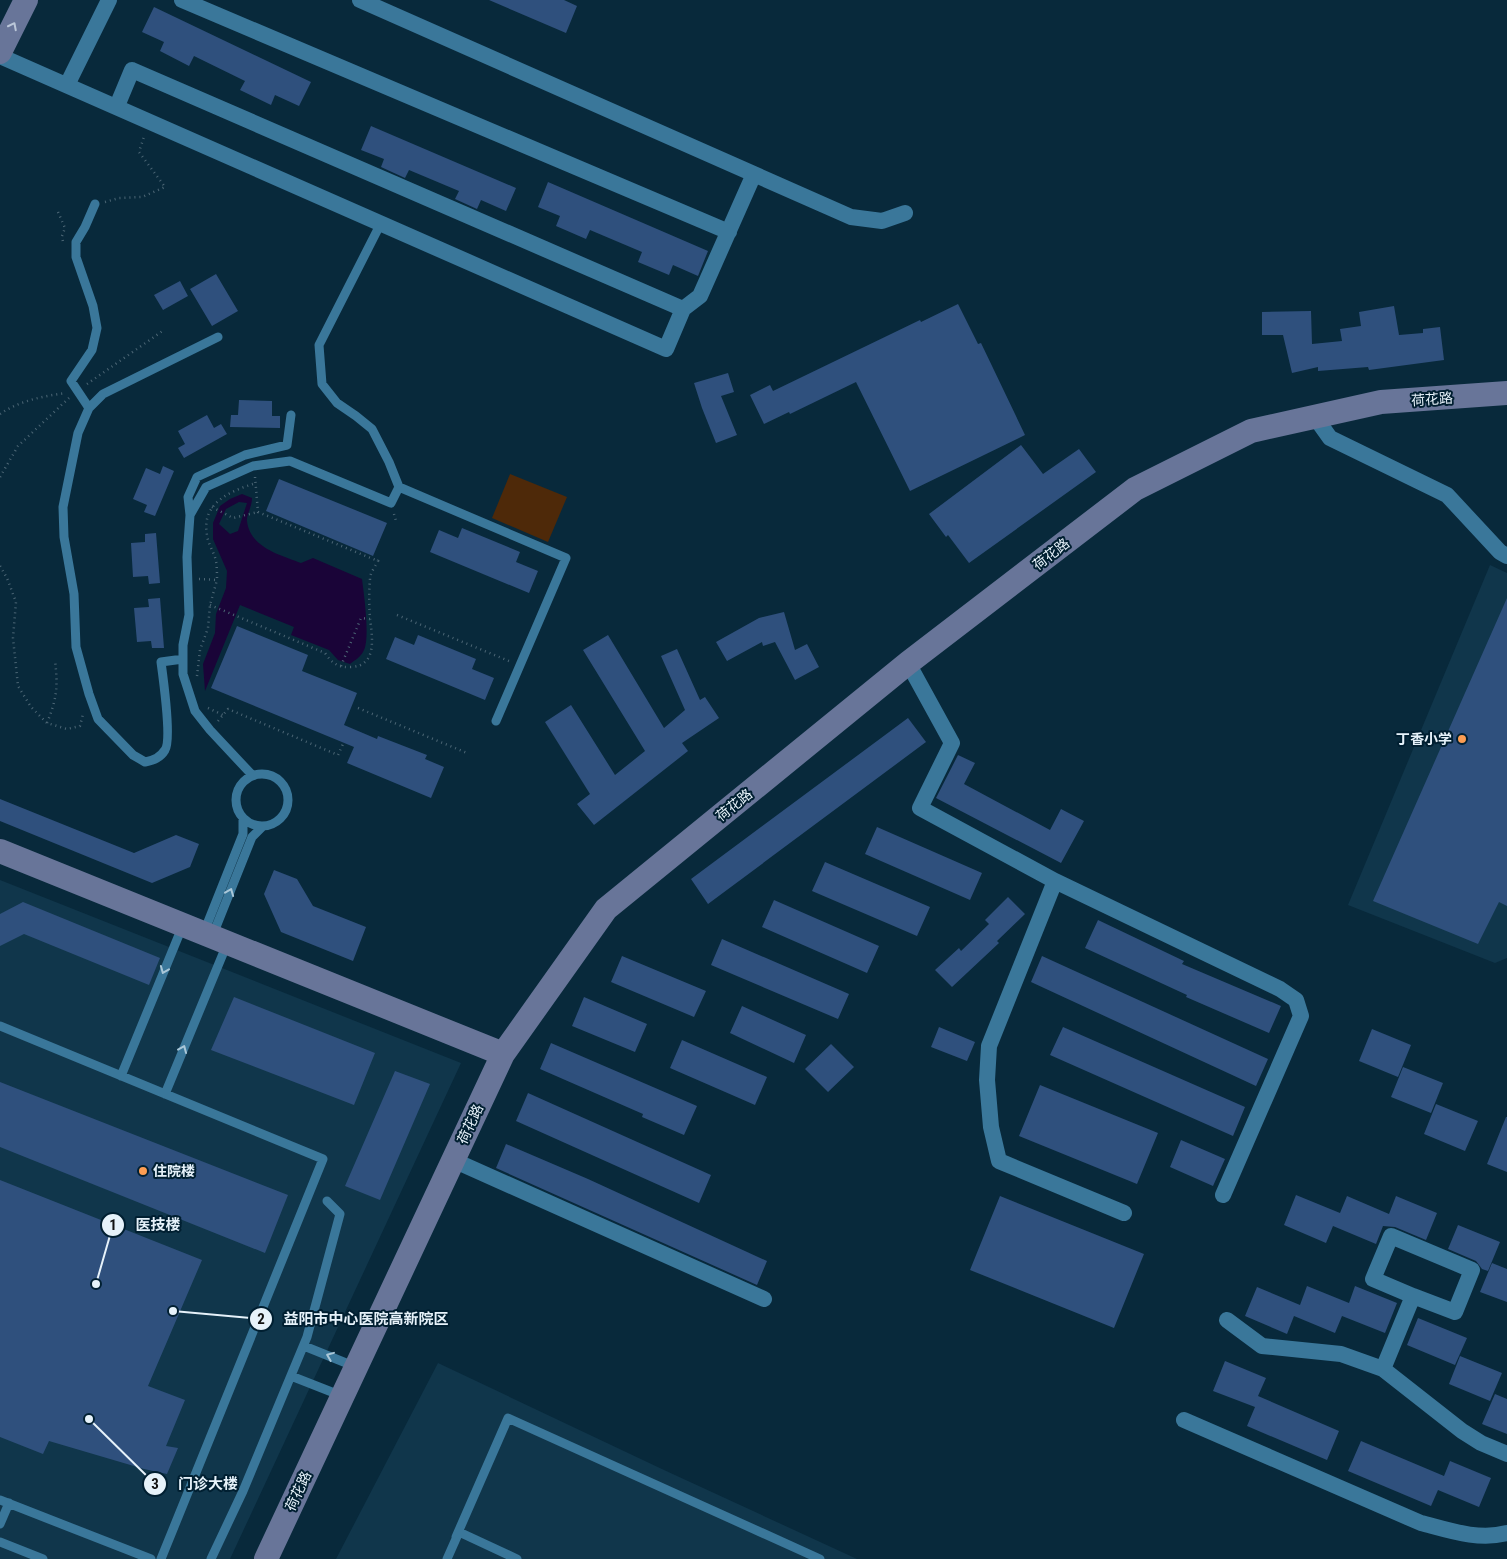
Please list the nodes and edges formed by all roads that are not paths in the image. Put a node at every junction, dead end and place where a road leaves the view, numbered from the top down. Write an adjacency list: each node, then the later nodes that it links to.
1 (26, 0): 5 (street, one-way to 1)
2 (109, 0): 7 (street)
3 (182, 0): 13 (street)
4 (360, 0): 9 (street)
5 (0, 52)
6 (0, 56): 7 (street)
7 (67, 85): 8 (street)
8 (116, 106): 12 (street); 14 (street)
9 (754, 174): 11 (street); 13 (street)
10 (95, 204): 17 (lane)
11 (904, 213)
12 (381, 223): 14 (street); 20 (lane)
13 (728, 232): 14 (street)
14 (683, 310)
15 (218, 337): 17 (lane)
16 (1507, 393): 19 (street, 荷花路)
17 (89, 408): 23 (lane)
18 (291, 416): 21 (lane)
19 (1315, 417): 22 (street); 24 (street, 荷花路)
20 (399, 487): 21 (lane); 25 (lane)
21 (190, 515): 23 (lane)
22 (1507, 556)
23 (183, 659): 26 (lane)
24 (908, 664): 30 (street); 33 (street, 荷花路)
25 (496, 721)
26 (253, 776): 27 (lane); 28 (lane)
27 (243, 818): 28 (lane); 31 (lane)
28 (263, 826): 31 (lane, one-way to 28)
29 (0, 851): 31 (street)
30 (1055, 881): 37 (street); 39 (street)
31 (207, 935): 33 (street); 34 (lane, one-way to 34); 35 (lane, one-way to 31)
32 (0, 1026): 34 (lane)
33 (502, 1054): 36 (street, 荷花路)
34 (121, 1076): 35 (lane)
35 (165, 1094): 57 (lane)
36 (453, 1160): 41 (street); 44 (street, 荷花路)
37 (1224, 1195)
38 (327, 1201): 43 (lane)
39 (1124, 1213)
40 (1414, 1296): 40 (street); 45 (street)
41 (764, 1299)
42 (1227, 1320): 45 (street)
43 (304, 1346): 44 (lane, one-way to 43); 46 (lane)
44 (356, 1367): 47 (street, 荷花路)
45 (1383, 1369): 49 (street)
46 (291, 1376): 47 (lane); 58 (lane)
47 (342, 1396): 59 (street, 荷花路)
48 (1184, 1420): 52 (street)
49 (1507, 1454)
50 (4, 1502): 51 (lane); 56 (lane)
51 (0, 1524)
52 (1507, 1534)
53 (456, 1537): 60 (lane); 61 (lane); 62 (lane)
54 (0, 1542): 55 (lane)
55 (43, 1559)
56 (151, 1559)
57 (161, 1559)
58 (211, 1559)
59 (266, 1559)
60 (446, 1559)
61 (518, 1559)
62 (820, 1559)

